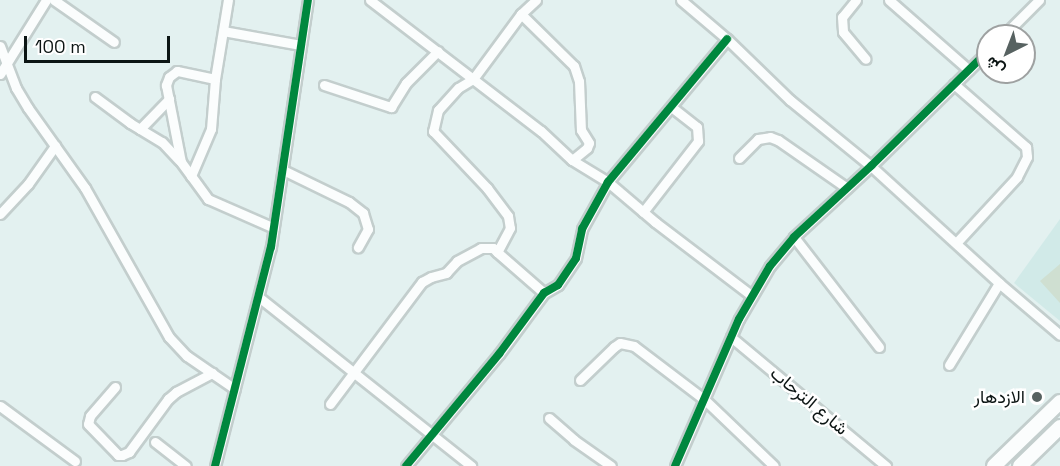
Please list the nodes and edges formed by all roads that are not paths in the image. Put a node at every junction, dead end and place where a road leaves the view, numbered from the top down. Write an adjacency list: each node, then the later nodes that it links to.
1 (46, 0): 22 (street)
2 (54, 0): 17 (street)
3 (228, 0): 15 (street)
4 (308, 0): 18 (street)
5 (370, 0): 20 (street)
6 (536, 0): 13 (street)
7 (856, 0): 21 (street)
8 (889, 0): 24 (street)
9 (1023, 0): 12 (street)
10 (1039, 0): 12 (street)
11 (683, 1): 16 (street)
12 (1031, 8): 14 (street)
13 (521, 14): 27 (street); 36 (street)
14 (1015, 24)
15 (223, 32): 18 (street); 26 (street)
16 (728, 39): 32 (street); 38 (street)
17 (114, 42)
18 (301, 45): 39 (street)
19 (0, 46): 22 (street)
20 (438, 51): 27 (street); 29 (street)
21 (866, 59)
22 (8, 62): 25 (street); 34 (street)
23 (976, 63): 24 (street)
24 (969, 70): 28 (street)
25 (0, 74)
26 (215, 79): 31 (street); 40 (street)
27 (473, 79): 36 (street); 49 (street)
28 (954, 84): 38 (street); 47 (street)
29 (324, 85)
30 (95, 97): 33 (street)
31 (169, 99): 33 (street); 37 (street)
32 (673, 108): 41 (street); 43 (street)
33 (140, 129): 37 (street)
34 (55, 146): 44 (street); 58 (street)
35 (739, 158): 42 (street)
36 (572, 160): 41 (street)
37 (181, 162): 40 (street)
38 (871, 166): 42 (street); 47 (street)
39 (284, 170): 45 (street); 48 (street)
40 (191, 176): 45 (street)
41 (608, 182): 43 (street); 51 (street)
42 (847, 188): 46 (street)
43 (643, 212): 52 (street)
44 (0, 214)
45 (274, 228): 53 (street)
46 (794, 237): 52 (street); 56 (street)
47 (957, 242): 50 (street)
48 (358, 247)
49 (497, 252): 51 (street); 59 (street)
50 (999, 283): 54 (street); 57 (street)
51 (544, 293): 69 (street)
52 (752, 296): 55 (street)
53 (260, 298): 59 (street); 62 (street)
54 (1060, 334)
55 (731, 337): 63 (street); 79 (street, شارع الترحاب)
56 (879, 347)
57 (949, 365)
58 (212, 373): 61 (street); 62 (street)
59 (354, 373): 65 (street); 69 (street)
60 (580, 380): 63 (street)
61 (115, 387)
62 (235, 389): 73 (street)
63 (705, 400): 77 (street); 78 (street)
64 (1060, 402): 80 (highway)
65 (330, 404)
66 (0, 406): 71 (street)
67 (549, 418): 76 (street)
68 (1060, 427): 81 (highway)
69 (433, 434): 74 (street); 75 (street)
70 (155, 442): 72 (street)
71 (75, 461)
72 (186, 466)
73 (215, 466)
74 (406, 466)
75 (471, 466)
76 (611, 466)
77 (675, 466)
78 (774, 466)
79 (886, 466)
80 (994, 466)
81 (1020, 466)

